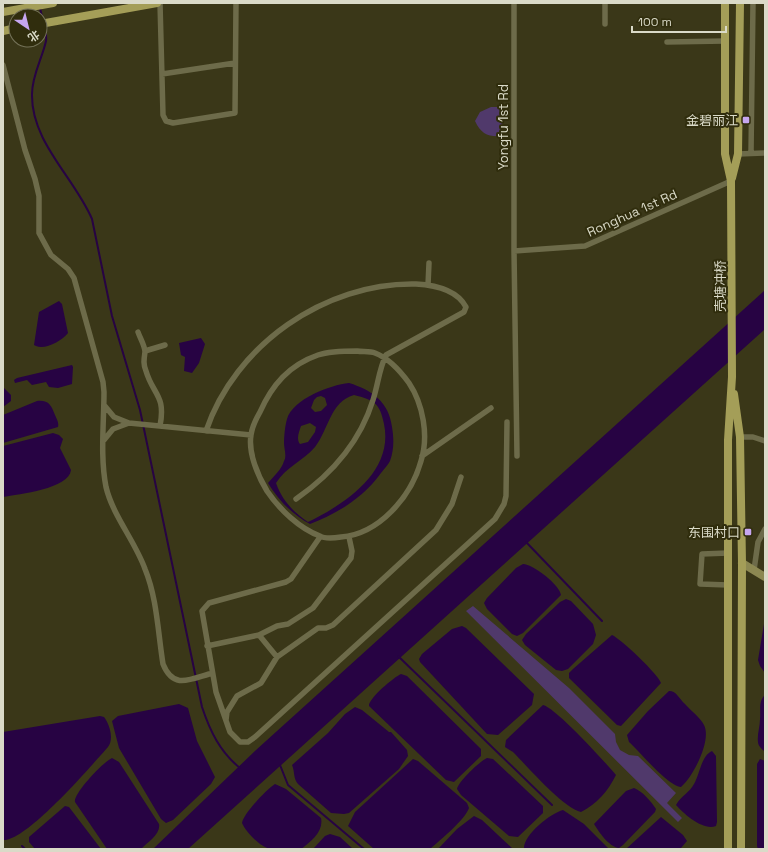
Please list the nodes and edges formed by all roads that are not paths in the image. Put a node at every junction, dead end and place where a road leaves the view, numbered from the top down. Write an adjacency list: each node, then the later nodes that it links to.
1 (53, 3): 10 (main road)
2 (159, 3): 9 (main road); 17 (street)
3 (236, 3): 15 (street)
4 (514, 3): 22 (street, Yongfu 1st Rd)
5 (605, 3): 12 (street)
6 (725, 3): 13 (main road)
7 (740, 3): 20 (main road)
8 (753, 3): 18 (street)
9 (113, 7): 11 (main road)
10 (3, 12)
11 (48, 22)
12 (606, 24)
13 (725, 41): 14 (street); 21 (main road)
14 (667, 42)
15 (235, 63): 17 (street); 17 (street)
16 (3, 65): 30 (street)
17 (162, 74)
18 (751, 153): 19 (street); 20 (street)
19 (765, 153)
20 (738, 154): 21 (main road)
21 (731, 181): 22 (street, Ronghua 1st Rd); 29 (main road, 壳塘冲桥)
22 (514, 251): 41 (street, Yongfu 1st Rd)
23 (429, 263): 24 (street)
24 (428, 285): 28 (street); 35 (street)
25 (138, 332): 27 (street)
26 (165, 345): 27 (street)
27 (145, 351): 34 (street)
28 (384, 359): 36 (street); 40 (street); 43 (street)
29 (732, 377): 37 (main road); 47 (main road)
30 (104, 404): 33 (street); 38 (street)
31 (490, 408): 40 (street)
32 (507, 422): 59 (street)
33 (129, 423): 34 (street); 38 (street)
34 (160, 426): 35 (street)
35 (206, 431): 36 (street)
36 (250, 435): 45 (street)
37 (740, 437): 39 (street); 49 (main road)
38 (103, 441): 56 (street)
39 (765, 441)
40 (422, 456): 46 (street)
41 (517, 456)
42 (461, 477): 55 (street)
43 (296, 499)
44 (765, 529): 50 (street)
45 (320, 537): 46 (street); 54 (street)
46 (349, 537): 53 (street)
47 (728, 553): 48 (main road); 52 (street)
48 (728, 563): 49 (main road); 52 (main road)
49 (742, 563): 50 (street); 61 (main road)
50 (754, 570): 51 (street)
51 (765, 577)
52 (728, 585): 60 (main road)
53 (259, 635): 54 (street); 55 (street)
54 (207, 646): 57 (street)
55 (278, 657): 58 (street)
56 (209, 674)
57 (217, 694): 58 (street); 59 (street)
58 (234, 700): 59 (street)
59 (227, 724)
60 (728, 849)
61 (741, 849)

